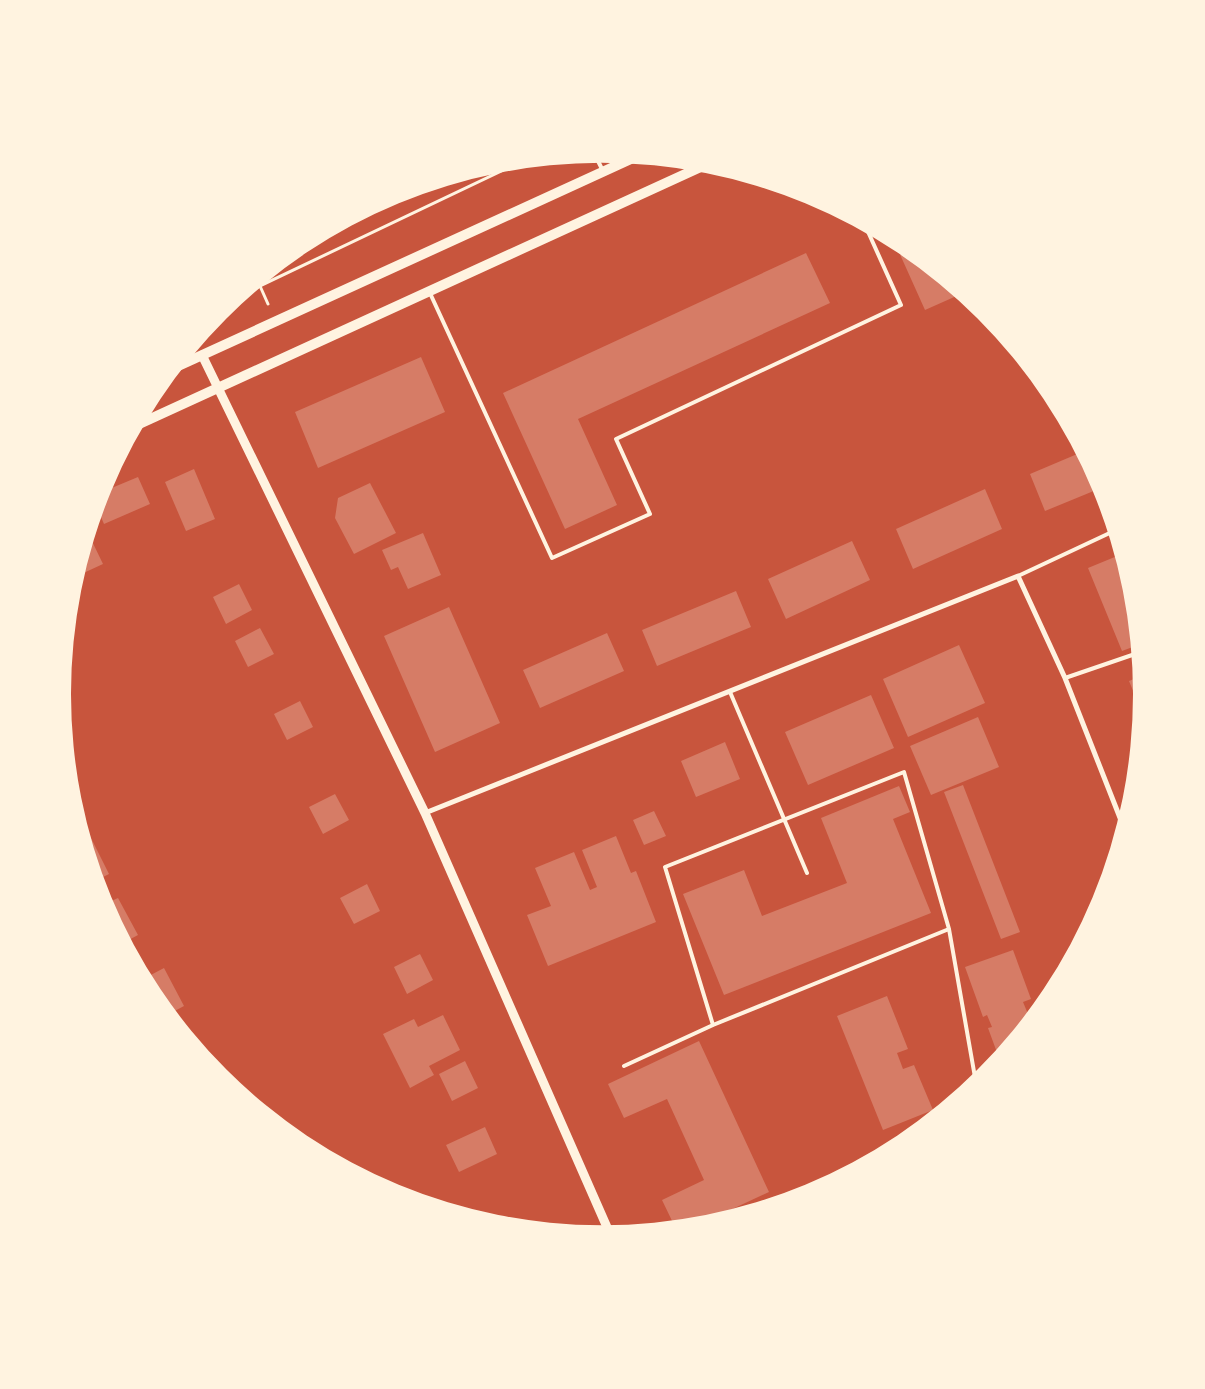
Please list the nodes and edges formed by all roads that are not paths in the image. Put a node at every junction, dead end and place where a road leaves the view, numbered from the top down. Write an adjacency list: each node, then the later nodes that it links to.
1 (599, 163): 3 (lane)
2 (620, 164): 3 (main road)
3 (603, 171): 7 (main road)
4 (692, 171): 6 (main road)
5 (869, 235): 6 (lane)
6 (429, 291): 9 (main road)
7 (202, 355): 8 (main road); 9 (street)
8 (189, 361)
9 (218, 388): 10 (main road); 16 (street)
10 (148, 420)
11 (1109, 533): 12 (lane)
12 (1018, 576): 14 (street); 15 (street)
13 (1133, 656): 14 (lane)
14 (1065, 678): 17 (street)
15 (730, 692): 16 (street); 18 (lane)
16 (425, 813): 24 (street)
17 (1120, 817)
18 (784, 819): 19 (lane); 20 (lane); 21 (lane)
19 (807, 873)
20 (949, 929): 21 (lane); 23 (lane)
21 (713, 1025): 22 (lane)
22 (624, 1066)
23 (974, 1074)
24 (606, 1226)

